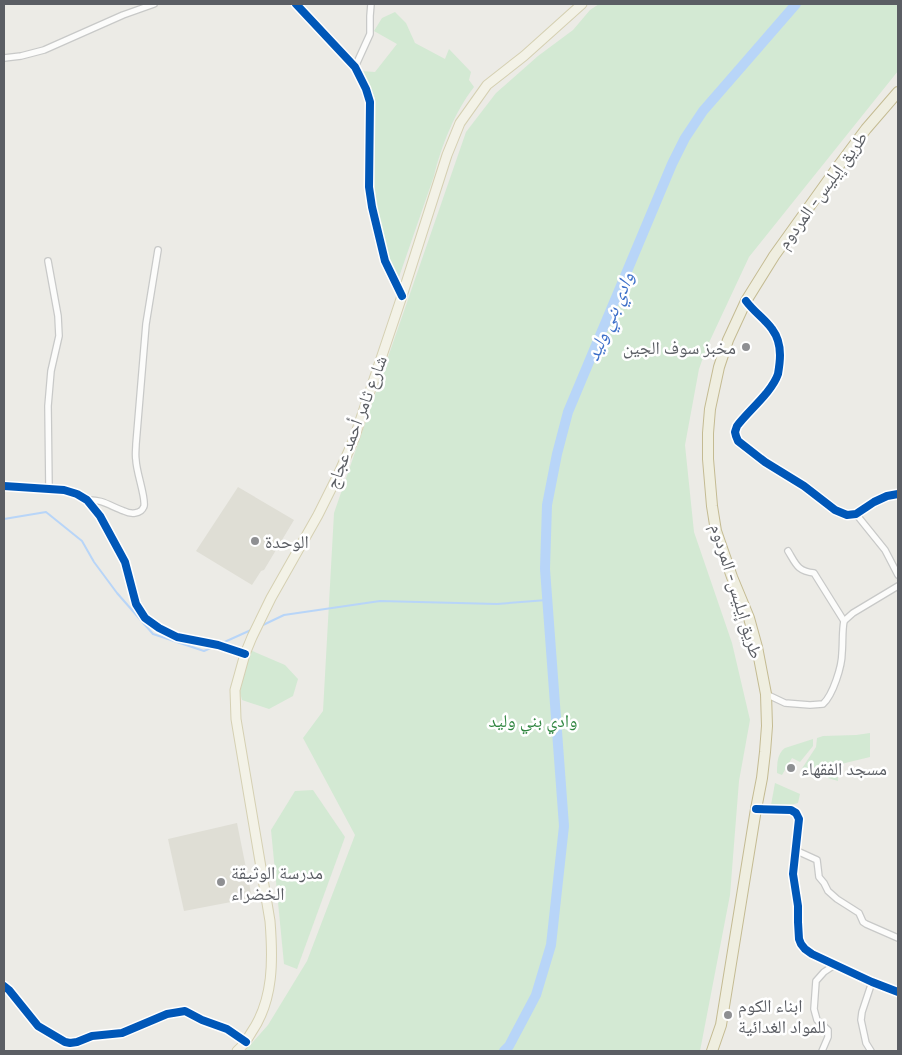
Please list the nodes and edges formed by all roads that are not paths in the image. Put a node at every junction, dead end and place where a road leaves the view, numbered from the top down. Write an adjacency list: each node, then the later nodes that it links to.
1 (154, 4): 5 (street)
2 (296, 4): 6 (street)
3 (371, 4): 6 (street)
4 (582, 4): 10 (main road, شارع ثامر أحمد عجاج)
5 (4, 58)
6 (355, 67): 10 (street)
7 (898, 92): 11 (highway, طريق إيليس- المردوم)
8 (158, 250): 15 (street)
9 (48, 262): 13 (street)
10 (402, 296): 21 (main road, شارع ثامر أحمد عجاج)
11 (746, 301): 16 (street); 22 (highway, طريق إيليس- المردوم)
12 (4, 486): 13 (street)
13 (49, 489): 15 (street)
14 (898, 494): 16 (street)
15 (87, 500): 21 (street)
16 (856, 514): 18 (street)
17 (788, 551): 20 (street)
18 (898, 575)
19 (898, 586): 20 (street)
20 (844, 621): 22 (street)
21 (245, 654): 30 (main road, شارع ثامر أحمد عجاج)
22 (766, 694): 23 (highway, طريق إيليس- المردوم)
23 (756, 808): 24 (street); 32 (highway, طريق إيليس- المردوم)
24 (795, 850): 25 (street); 26 (street)
25 (898, 938)
26 (836, 964): 27 (street); 33 (street)
27 (872, 982): 29 (street); 34 (street)
28 (4, 986): 30 (street)
29 (898, 992)
30 (246, 1042): 31 (main road, شارع ثامر أحمد عجاج)
31 (237, 1051)
32 (712, 1051)
33 (822, 1051)
34 (871, 1051)

